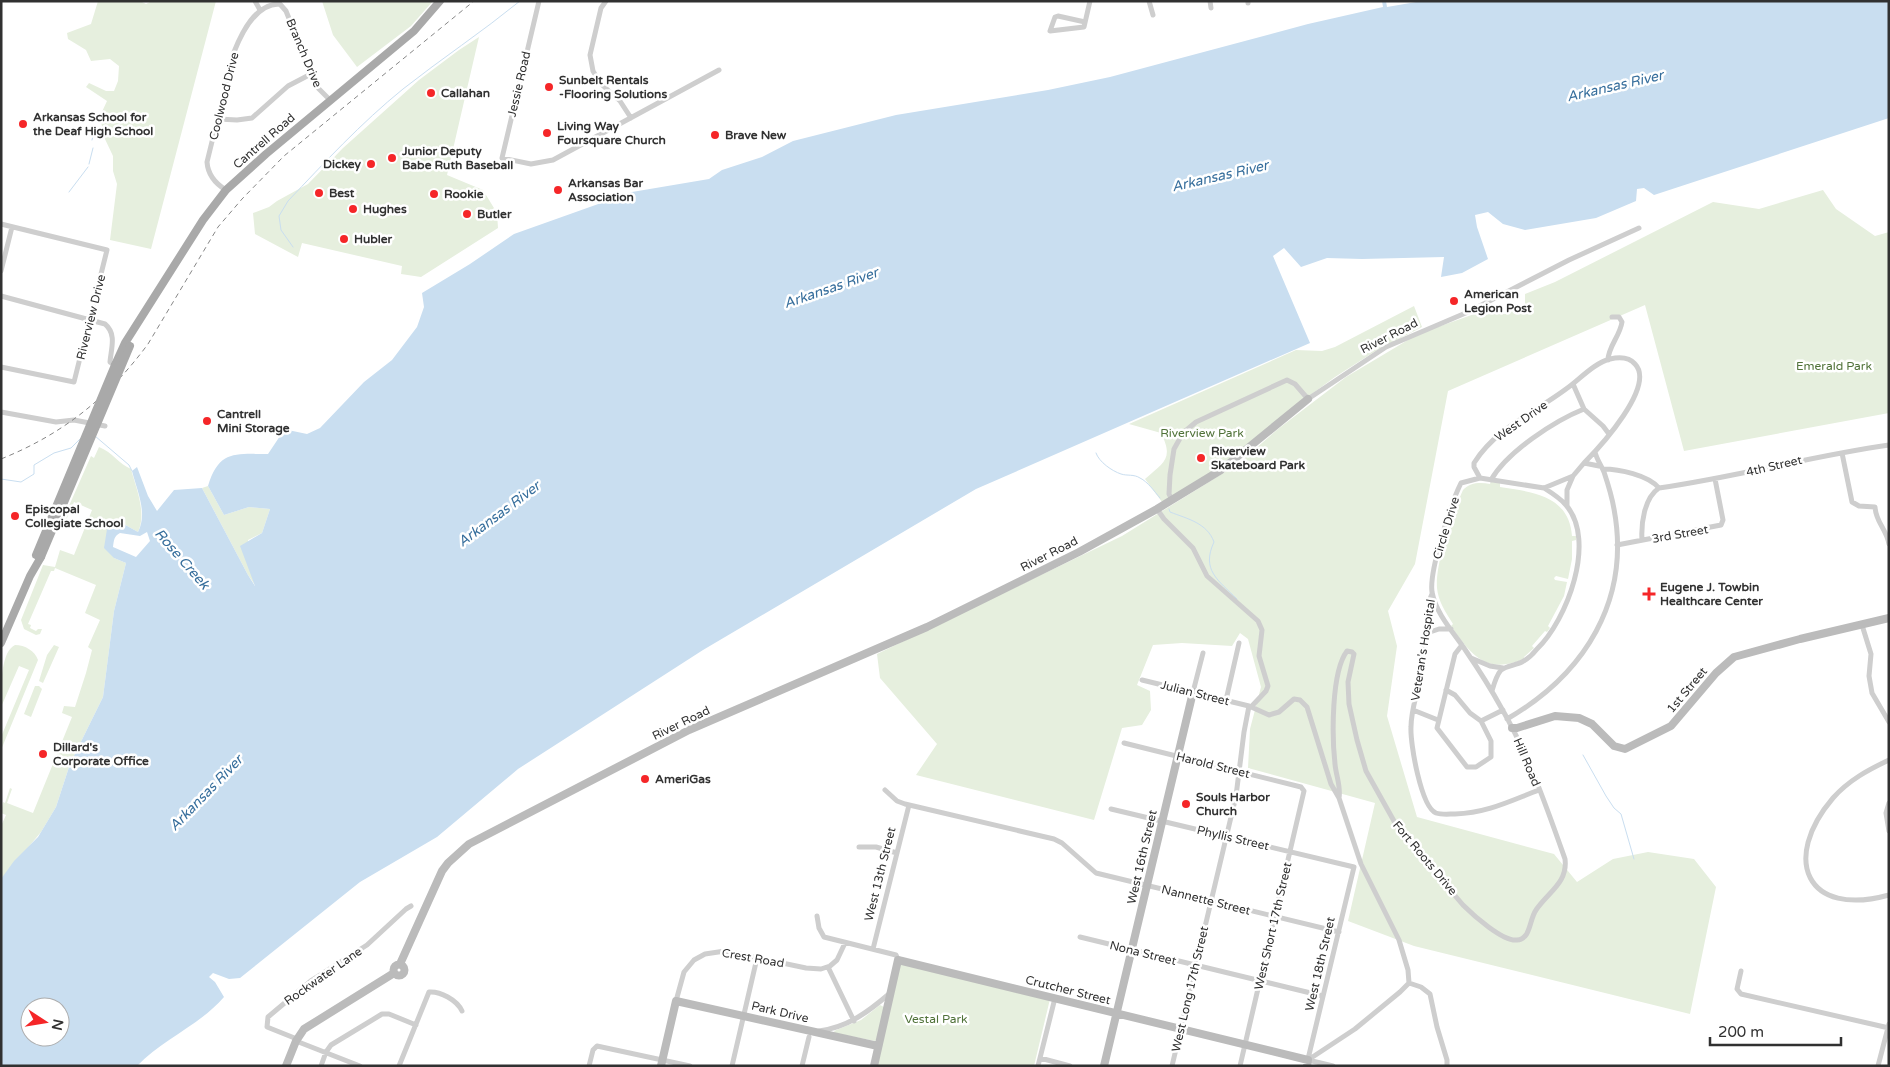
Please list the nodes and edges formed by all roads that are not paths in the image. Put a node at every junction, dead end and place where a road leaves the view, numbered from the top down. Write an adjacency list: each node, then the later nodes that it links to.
1 (254, 1): 8 (street)
2 (440, 1): 13 (main road, Cantrell Road)
3 (539, 1): 14 (street, Jessie Road)
4 (606, 1): 14 (street)
5 (1090, 1): 10 (street)
6 (1149, 1): 9 (street)
7 (279, 3): 8 (street, Branch Drive); 12 (street, Branch Drive)
8 (260, 10): 15 (street, Coolwood Drive)
9 (1153, 15)
10 (1085, 22): 10 (street)
11 (719, 70): 14 (street)
12 (311, 74): 13 (street, Branch Drive); 15 (street)
13 (330, 100): 16 (main road, Cantrell Road)
14 (631, 118)
15 (218, 119): 16 (street, Coolwood Drive)
16 (226, 190): 24 (main road, Cantrell Road)
17 (1, 224): 18 (street)
18 (12, 226): 20 (street); 23 (street, Riverview Drive)
19 (1639, 228): 29 (street, River Road)
20 (1, 272)
21 (1, 296): 23 (street)
22 (1612, 317): 25 (street)
23 (90, 319): 26 (street); 27 (street, Riverview Drive)
24 (127, 345): 26 (main road, Cantrell Road); 51 (main road, Cantrell Road, bridge)
25 (1608, 360): 28 (street, West Drive); 33 (street)
26 (114, 364): 51 (main road, Cantrell Road, bridge)
27 (1, 367)
28 (1573, 384): 30 (street); 40 (street, West Drive)
29 (1308, 399): 45 (street, River Road); 45 (street)
30 (1584, 409): 33 (street); 42 (street)
31 (1, 412): 32 (street)
32 (105, 426)
33 (1609, 434): 35 (street)
34 (1889, 445): 36 (street, 4th Street)
35 (1595, 452): 37 (street); 38 (street)
36 (1842, 452): 41 (street, 4th Street); 49 (street)
37 (1584, 463): 38 (street); 39 (street)
38 (1601, 468): 44 (street); 50 (street)
39 (1573, 476): 43 (street); 46 (street)
40 (1480, 478): 42 (street); 52 (street, Circle Drive)
41 (1715, 479): 44 (street, 4th Street); 48 (street, 3rd Street)
42 (1490, 480): 43 (street)
43 (1544, 488): 46 (street)
44 (1659, 488): 48 (street)
45 (1172, 500): 47 (street, River Road)
46 (1567, 506): 62 (street)
47 (1157, 509): 68 (street); 125 (street, River Road)
48 (1642, 540): 50 (street, 3rd Street)
49 (1889, 544)
50 (1617, 545): 71 (street)
51 (39, 556): 57 (main road, Cantrell Road)
52 (1432, 593): 55 (street, Veteran's Hospital); 56 (street, Veteran's Hospital)
53 (1889, 618): 54 (street, 1st Street)
54 (1862, 625): 74 (street); 75 (street, 1st Street)
55 (1451, 629): 56 (street); 59 (street, Veteran's Hospital)
56 (1427, 634): 69 (street, Veteran's Hospital)
57 (1, 642)
58 (1239, 643): 67 (street)
59 (1462, 645): 61 (street, Veteran's Hospital); 64 (street)
60 (1203, 653): 66 (street, West 16th Street)
61 (1471, 658): 62 (street); 65 (street, Veteran's Hospital)
62 (1503, 668): 65 (street)
63 (1142, 680): 66 (street, Julian Street)
64 (1446, 690): 72 (street); 73 (street)
65 (1492, 691): 70 (street, Veteran's Hospital)
66 (1193, 692): 67 (street, Julian Street); 77 (street, West 16th Street)
67 (1226, 700): 68 (street, Julian Street)
68 (1250, 706): 79 (street, West Long 17th Street); 84 (street, Fort Roots Drive)
69 (1413, 710): 72 (street); 82 (street, Veteran's Hospital)
70 (1503, 710): 71 (street, Veteran's Hospital); 73 (street)
71 (1507, 719): 75 (street, Veteran's Hospital)
72 (1438, 720): 73 (street)
73 (1481, 721)
74 (1889, 722)
75 (1512, 728): 82 (street, Hill Road)
76 (1124, 743): 77 (street, Harold Street)
77 (1178, 757): 79 (street, Harold Street); 88 (street, West 16th Street)
78 (1888, 760): 96 (street)
79 (1240, 772): 80 (street, Harold Street); 90 (street, West Long 17th Street)
80 (1301, 787): 93 (street, West Short 17th Street)
81 (885, 790): 86 (street, Nannette Street)
82 (1539, 790): 83 (street, Hill Road)
83 (1542, 796): 84 (street, Fort Roots Drive)
84 (1339, 798): 112 (street, Fort Roots Drive)
85 (1889, 803): 89 (street)
86 (909, 805): 92 (street, West 13th Street); 95 (street, Nannette Street)
87 (1111, 810): 88 (street, Phyllis Street)
88 (1162, 822): 90 (street, Phyllis Street); 95 (street, West 16th Street)
89 (1889, 831)
90 (1227, 837): 93 (street, Phyllis Street); 97 (street, West Long 17th Street)
91 (860, 848): 92 (street)
92 (897, 852): 104 (street, West 13th Street)
93 (1291, 852): 94 (street, Phyllis Street); 100 (street, West Short 17th Street)
94 (1354, 867): 101 (street, West 18th Street)
95 (1147, 886): 97 (street, Nannette Street); 105 (street, West 16th Street)
96 (1889, 895)
97 (1211, 901): 100 (street, Nannette Street); 108 (street, West Long 17th Street)
98 (411, 906): 125 (street, Rockwater Lane)
99 (817, 916): 103 (street, Crutcher Street)
100 (1275, 916): 101 (street, Nannette Street); 111 (street, West Short 17th Street)
101 (1339, 932): 114 (street, West 18th Street)
102 (1080, 937): 105 (street, Nona Street)
103 (845, 942): 104 (street, Crutcher Street); 109 (street)
104 (873, 949): 107 (street, Crutcher Street)
105 (1132, 950): 108 (street, Nona Street); 118 (street, West 16th Street)
106 (757, 958): 109 (street, Crest Road); 116 (street, Crest Road); 119 (street)
107 (898, 960): 113 (street); 115 (street, Crutcher Street)
108 (1196, 965): 111 (street, Nona Street); 123 (street, West Long 17th Street)
109 (828, 967): 120 (street)
110 (1741, 970): 122 (street)
111 (1260, 981): 114 (street, Nona Street); 126 (street, West Short 17th Street)
112 (1409, 983): 131 (street); 147 (street)
113 (889, 994): 120 (street); 127 (street)
114 (1324, 996): 131 (street, West 18th Street)
115 (1055, 998): 118 (street, Crutcher Street); 129 (street)
116 (676, 1001): 119 (street, Park Drive); 130 (street)
117 (462, 1011): 121 (street)
118 (1117, 1013): 123 (street, Crutcher Street); 143 (street, West 16th Street)
119 (743, 1016): 124 (street, Park Drive); 138 (street)
120 (854, 1021): 124 (street)
121 (416, 1024): 128 (street); 135 (street)
122 (1888, 1026): 148 (street)
123 (1181, 1029): 126 (street, Crutcher Street); 144 (street, West Long 17th Street)
124 (810, 1034): 127 (street, Park Drive); 139 (street)
125 (296, 1040): 128 (street); 132 (street)
126 (1246, 1044): 131 (street, Crutcher Street); 145 (street, West Short 17th Street)
127 (878, 1046): 140 (street)
128 (326, 1052): 133 (street); 134 (street)
129 (1040, 1058): 141 (street); 142 (street)
130 (662, 1063): 136 (street); 137 (street)
131 (1308, 1063): 146 (street, Crutcher Street)
132 (286, 1066)
133 (320, 1066)
134 (360, 1066)
135 (399, 1066)
136 (589, 1066)
137 (690, 1066)
138 (732, 1066)
139 (802, 1066)
140 (874, 1066)
141 (1038, 1066)
142 (1070, 1066)
143 (1104, 1066)
144 (1172, 1066)
145 (1240, 1066)
146 (1333, 1066)
147 (1447, 1066)
148 (1878, 1066)

